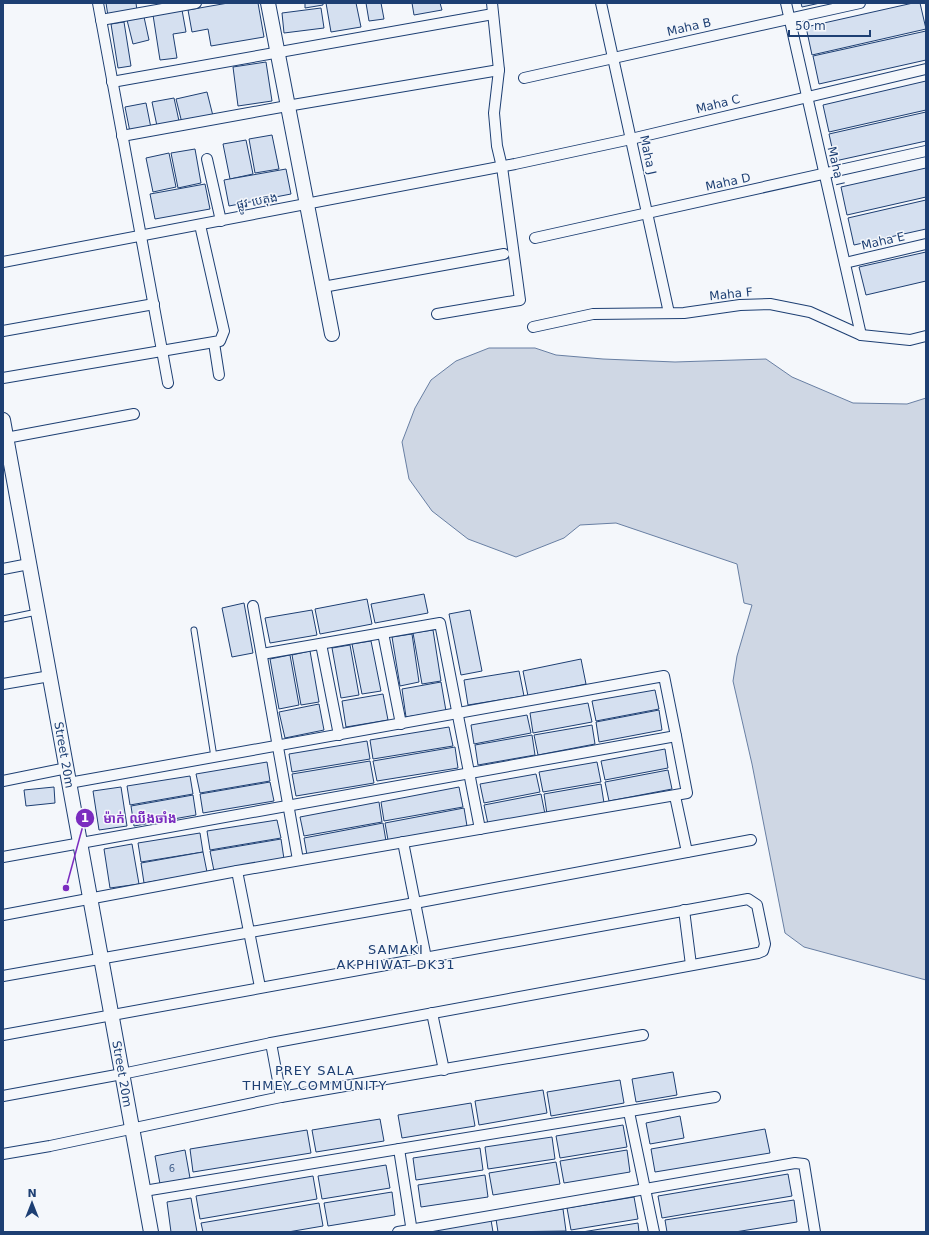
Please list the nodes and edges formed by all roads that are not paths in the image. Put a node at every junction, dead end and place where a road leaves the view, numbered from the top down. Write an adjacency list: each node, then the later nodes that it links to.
1 (98, 3): 10 (street)
2 (196, 3): 10 (street)
3 (268, 3): 11 (street)
4 (492, 3): 8 (street)
5 (601, 3): 12 (street, Maha J)
6 (786, 3): 9 (street, Maha I)
7 (860, 3): 9 (street, Maha B)
8 (493, 14): 11 (street); 14 (street)
9 (790, 18): 12 (street, Maha B); 17 (street, Maha I)
10 (101, 20): 16 (street)
11 (277, 52): 16 (street); 18 (street)
12 (613, 58): 15 (street, Maha B); 20 (street, Maha J)
13 (926, 69): 17 (street, Maha C)
14 (499, 70): 18 (street); 24 (street)
15 (524, 78)
16 (112, 82): 19 (street)
17 (807, 96): 20 (street, Maha C); 25 (street, Maha I)
18 (287, 106): 19 (street); 26 (street)
19 (122, 136): 30 (street)
20 (631, 139): 23 (street, Maha C); 27 (street, Maha J)
21 (926, 151): 25 (street, Maha D)
22 (207, 159): 28 (street)
23 (515, 164): 24 (street, ផ្លូវ បេតុង)
24 (502, 167): 26 (street, ផ្លូវ បេតុង); 39 (street)
25 (825, 174): 27 (street, Maha D); 35 (street, Maha I)
26 (306, 204): 28 (street, ផ្លូវ បេតុង); 36 (street)
27 (647, 213): 31 (street, Maha D); 38 (street, Maha J)
28 (221, 221): 29 (street, ផ្លូវ បេតុង)
29 (200, 225): 30 (street, ផ្លូវ បេតុង); 45 (street)
30 (141, 236): 34 (street, ផ្លូវ បេតុង); 37 (street)
31 (535, 238)
32 (926, 244): 35 (street, Maha E)
33 (504, 254): 36 (street)
34 (3, 262)
35 (845, 263): 43 (street, Maha I)
36 (323, 287): 42 (street)
37 (154, 304): 41 (street); 46 (street)
38 (669, 313): 40 (street, Maha F); 43 (street, Maha F)
39 (437, 314)
40 (533, 327)
41 (3, 331)
42 (332, 334)
43 (861, 335): 44 (street, Maha F)
44 (926, 336)
45 (214, 343): 46 (street); 47 (street)
46 (162, 350): 48 (street); 49 (street)
47 (218, 375)
48 (3, 378)
49 (168, 383)
50 (134, 414): 51 (street)
51 (4, 431): 52 (street, Street 20m)
52 (29, 564): 53 (street); 55 (street, Street 20m)
53 (3, 569)
54 (253, 606): 60 (street)
55 (38, 612): 56 (lane); 61 (street, Street 20m)
56 (3, 619)
57 (194, 630): 68 (lane)
58 (383, 633): 59 (street); 63 (street); 64 (street)
59 (321, 644): 60 (street); 65 (street)
60 (262, 654): 67 (street)
61 (50, 676): 62 (street); 69 (street, Street 20m)
62 (3, 684)
63 (457, 713): 64 (street); 66 (street); 70 (street)
64 (401, 724): 65 (street)
65 (339, 735): 67 (street)
66 (676, 736): 70 (street); 73 (street)
67 (278, 746): 68 (street); 74 (street)
68 (214, 757): 72 (street)
69 (66, 768): 71 (street); 72 (street, Street 20m)
70 (469, 774): 74 (street); 75 (street)
71 (3, 781)
72 (69, 783): 78 (street, Street 20m)
73 (675, 796): 75 (street); 79 (street)
74 (288, 806): 78 (street); 81 (street)
75 (480, 829): 77 (street)
76 (752, 840): 79 (street)
77 (403, 842): 81 (street); 84 (street)
78 (80, 844): 80 (street); 83 (street, Street 20m)
79 (687, 852): 84 (street)
80 (3, 857)
81 (298, 860): 82 (street)
82 (237, 871): 83 (street); 87 (street)
83 (90, 899): 86 (street); 89 (street, Street 20m)
84 (415, 903): 87 (street); 88 (street)
85 (684, 910): 88 (street); 90 (street); 90 (street)
86 (3, 915)
87 (249, 931): 89 (street); 92 (street)
88 (426, 958): 92 (street)
89 (101, 959): 91 (street); 94 (street, Street 20m)
90 (691, 966): 93 (street)
91 (3, 976)
92 (260, 987): 94 (street)
93 (432, 1014): 97 (street); 98 (street)
94 (112, 1016): 95 (street); 99 (street, Street 20m)
95 (3, 1035)
96 (643, 1035): 98 (street)
97 (271, 1043): 99 (street); 101 (street)
98 (444, 1070): 101 (street)
99 (122, 1074): 100 (street); 104 (street, Street 20m)
100 (3, 1096)
101 (281, 1097): 104 (street)
102 (715, 1097): 103 (street)
103 (629, 1112): 105 (street); 107 (street)
104 (132, 1129): 106 (street); 108 (street, Street 20m)
105 (399, 1149): 108 (street); 109 (street)
106 (3, 1154)
107 (646, 1190): 109 (street); 112 (street); 113 (street)
108 (144, 1191): 110 (street, Street 20m)
109 (412, 1231): 111 (street)
110 (149, 1232)
111 (398, 1232)
112 (654, 1232)
113 (816, 1232)

